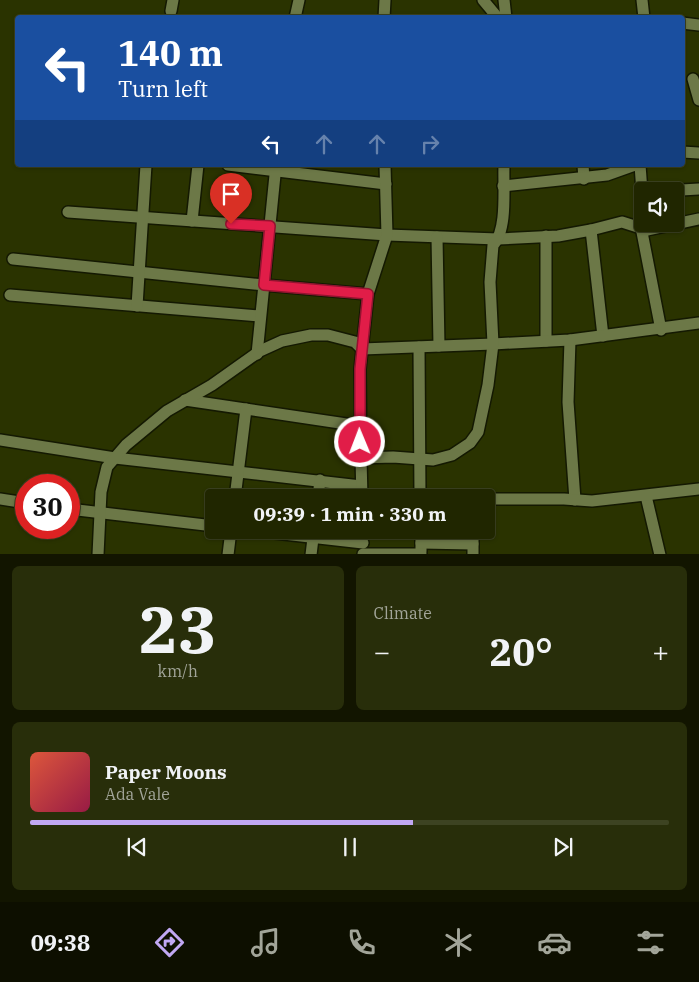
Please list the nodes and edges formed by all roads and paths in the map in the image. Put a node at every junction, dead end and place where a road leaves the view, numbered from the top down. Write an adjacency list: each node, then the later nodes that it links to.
1 (300, 0): 6 (street)
2 (385, 0): 7 (street)
3 (484, 0): 8 (street)
4 (504, 0): 9 (street)
5 (642, 0): 10 (street)
6 (296, 15)
7 (384, 15)
8 (496, 15)
9 (506, 15)
10 (644, 15)
11 (685, 23): 12 (street)
12 (699, 25)
13 (692, 79): 14 (street)
14 (699, 100)
15 (685, 152): 16 (street)
16 (699, 153)
17 (146, 167): 33 (street)
18 (198, 167): 35 (street)
19 (260, 167): 25 (street)
20 (385, 167): 28 (street)
21 (504, 167): 29 (street)
22 (583, 167): 26 (street)
23 (630, 167): 26 (street)
24 (640, 167): 27 (street)
25 (276, 168): 28 (street); 38 (street)
26 (584, 179): 29 (street)
27 (641, 182)
28 (386, 184): 41 (street)
29 (504, 186): 44 (street)
30 (684, 190): 31 (street)
31 (699, 190)
32 (68, 212): 33 (street)
33 (143, 217): 35 (street); 46 (street)
34 (699, 219): 36 (street)
35 (192, 221): 38 (street)
36 (684, 222)
37 (634, 225): 39 (street)
38 (270, 226): 41 (street); 47 (street)
39 (591, 230): 42 (street); 54 (street)
40 (642, 232): 53 (street)
41 (387, 235): 43 (street); 48 (street)
42 (546, 236): 44 (street); 56 (street)
43 (437, 237): 44 (street); 58 (street)
44 (498, 239): 57 (street)
45 (13, 259): 46 (street)
46 (139, 272): 47 (street); 50 (street)
47 (264, 285): 48 (street); 51 (street)
48 (368, 294): 60 (street)
49 (10, 295): 50 (street)
50 (137, 306): 51 (street)
51 (260, 316): 61 (street)
52 (699, 323): 53 (street)
53 (661, 330): 54 (street)
54 (603, 336): 55 (street)
55 (570, 340): 56 (street); 80 (street)
56 (546, 341): 57 (street)
57 (493, 344): 58 (street); 68 (street)
58 (439, 346): 59 (street)
59 (419, 347): 60 (street); 68 (street)
60 (362, 349): 61 (street); 64 (street)
61 (257, 354): 62 (street)
62 (185, 400): 63 (street); 66 (street)
63 (246, 409): 64 (street); 69 (street)
64 (360, 426): 67 (street)
65 (0, 440): 66 (street)
66 (115, 458): 69 (street); 83 (street)
67 (361, 458): 68 (street); 71 (street)
68 (421, 458): 75 (street)
69 (238, 472): 70 (street); 72 (street)
70 (320, 480): 71 (street); 73 (street)
71 (361, 486): 74 (street)
72 (236, 489)
73 (319, 489)
74 (361, 489)
75 (420, 489)
76 (699, 489): 77 (street)
77 (646, 496): 80 (street); 94 (street)
78 (0, 499): 81 (street)
79 (495, 499): 80 (street)
80 (575, 500)
81 (15, 501)
82 (80, 511): 83 (street)
83 (100, 514): 84 (street); 91 (street)
84 (205, 525)
85 (230, 539): 92 (street)
86 (313, 539): 93 (street)
87 (331, 539): 89 (street)
88 (473, 549): 90 (street)
89 (363, 550): 90 (street)
90 (421, 551)
91 (98, 554)
92 (228, 554)
93 (311, 554)
94 (660, 554)

